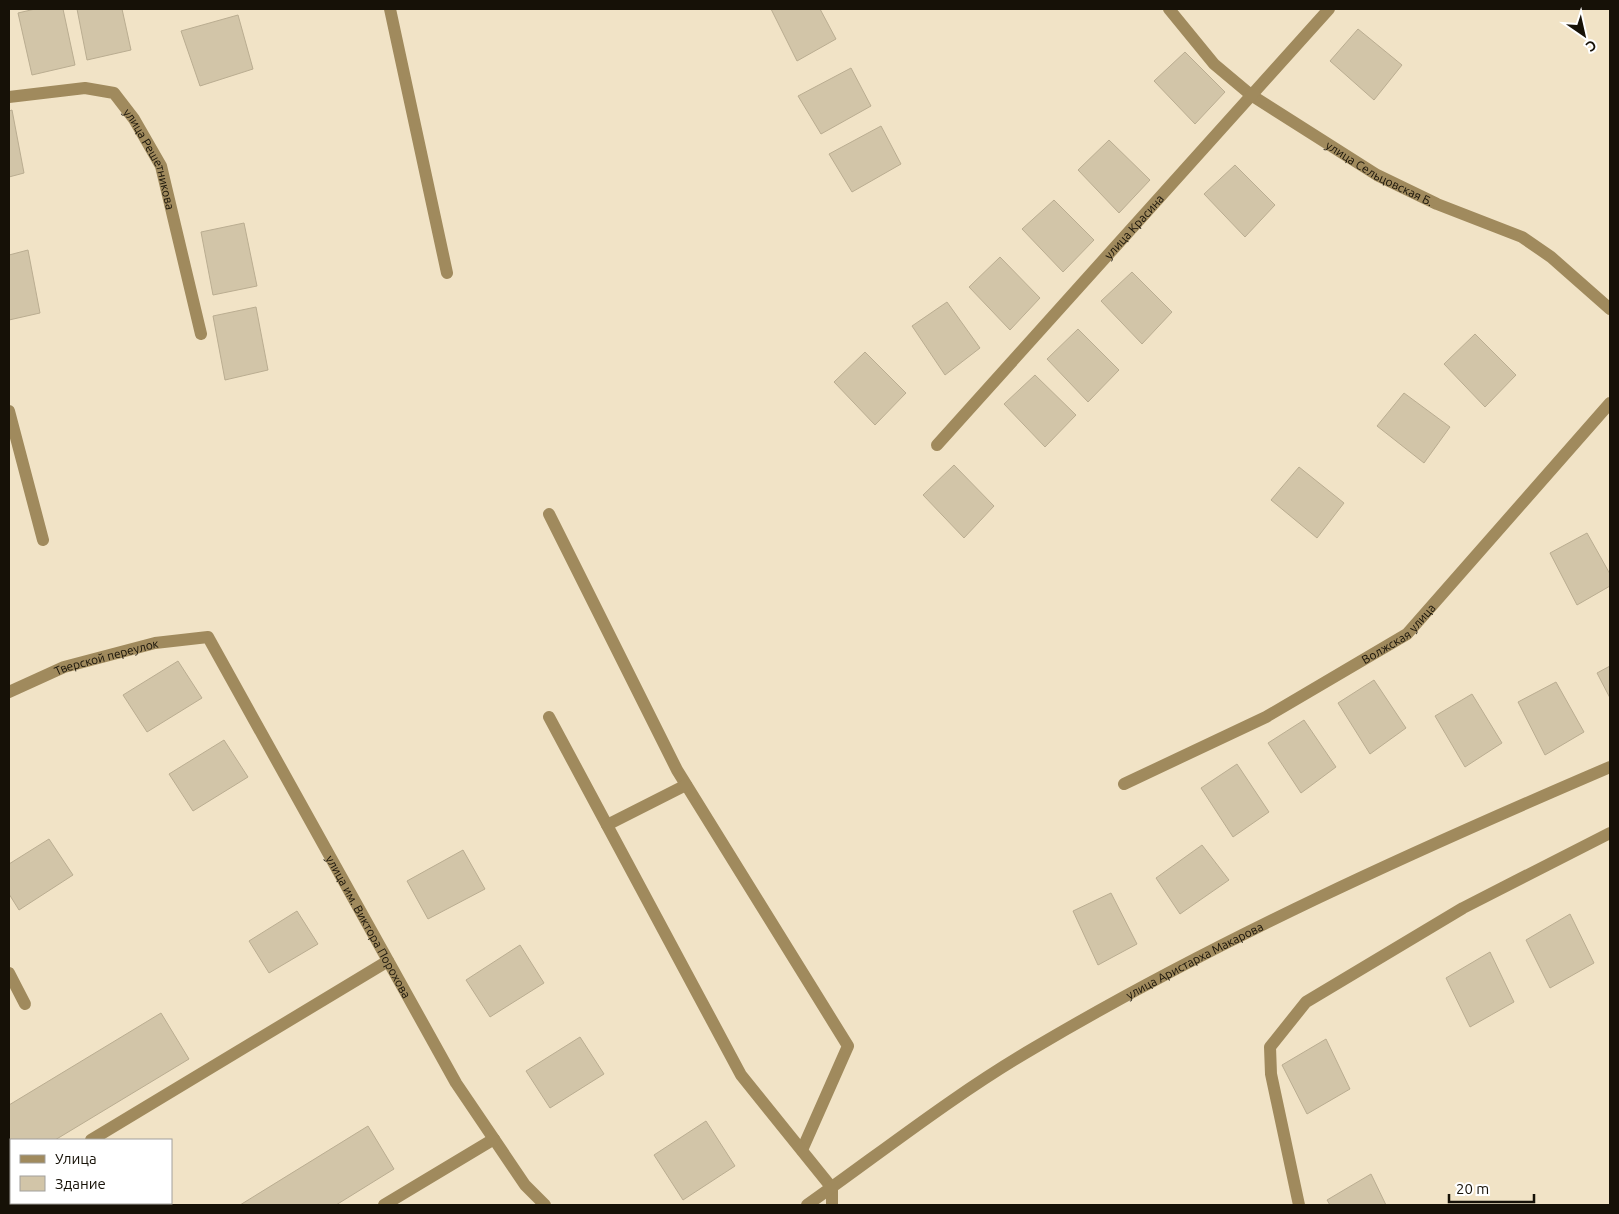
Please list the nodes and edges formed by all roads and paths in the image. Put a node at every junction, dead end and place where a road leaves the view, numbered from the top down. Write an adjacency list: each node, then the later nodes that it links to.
1 (390, 9): 6 (street)
2 (1169, 9): 4 (street, улица Сельцовская Б.)
3 (1329, 9): 4 (street, улица Красина)
4 (1251, 95): 7 (street, улица Сельцовская Б.); 11 (street, улица Красина)
5 (9, 97): 8 (street, улица Решетникова)
6 (447, 273)
7 (1610, 309)
8 (201, 334)
9 (1610, 403): 18 (street, Волжская улица)
10 (9, 411): 13 (street)
11 (937, 445)
12 (549, 514): 19 (street)
13 (43, 540)
14 (208, 637): 15 (street, Тверской переулок); 22 (street, улица им. Виктора Порохова)
15 (9, 692)
16 (548, 716): 20 (street)
17 (1610, 767): 28 (street, улица Аристарха Макарова)
18 (1124, 784)
19 (686, 785): 20 (street); 27 (street)
20 (607, 825): 27 (street)
21 (1610, 832): 33 (street)
22 (388, 961): 25 (street); 26 (street, улица им. Виктора Порохова)
23 (9, 972): 24 (street)
24 (25, 1004)
25 (93, 1139)
26 (494, 1139): 29 (street); 30 (street, улица им. Виктора Порохова)
27 (802, 1150): 28 (street)
28 (832, 1188): 31 (street, улица Аристарха Макарова); 32 (street)
29 (384, 1205)
30 (545, 1205)
31 (807, 1205)
32 (832, 1205)
33 (1299, 1205)

